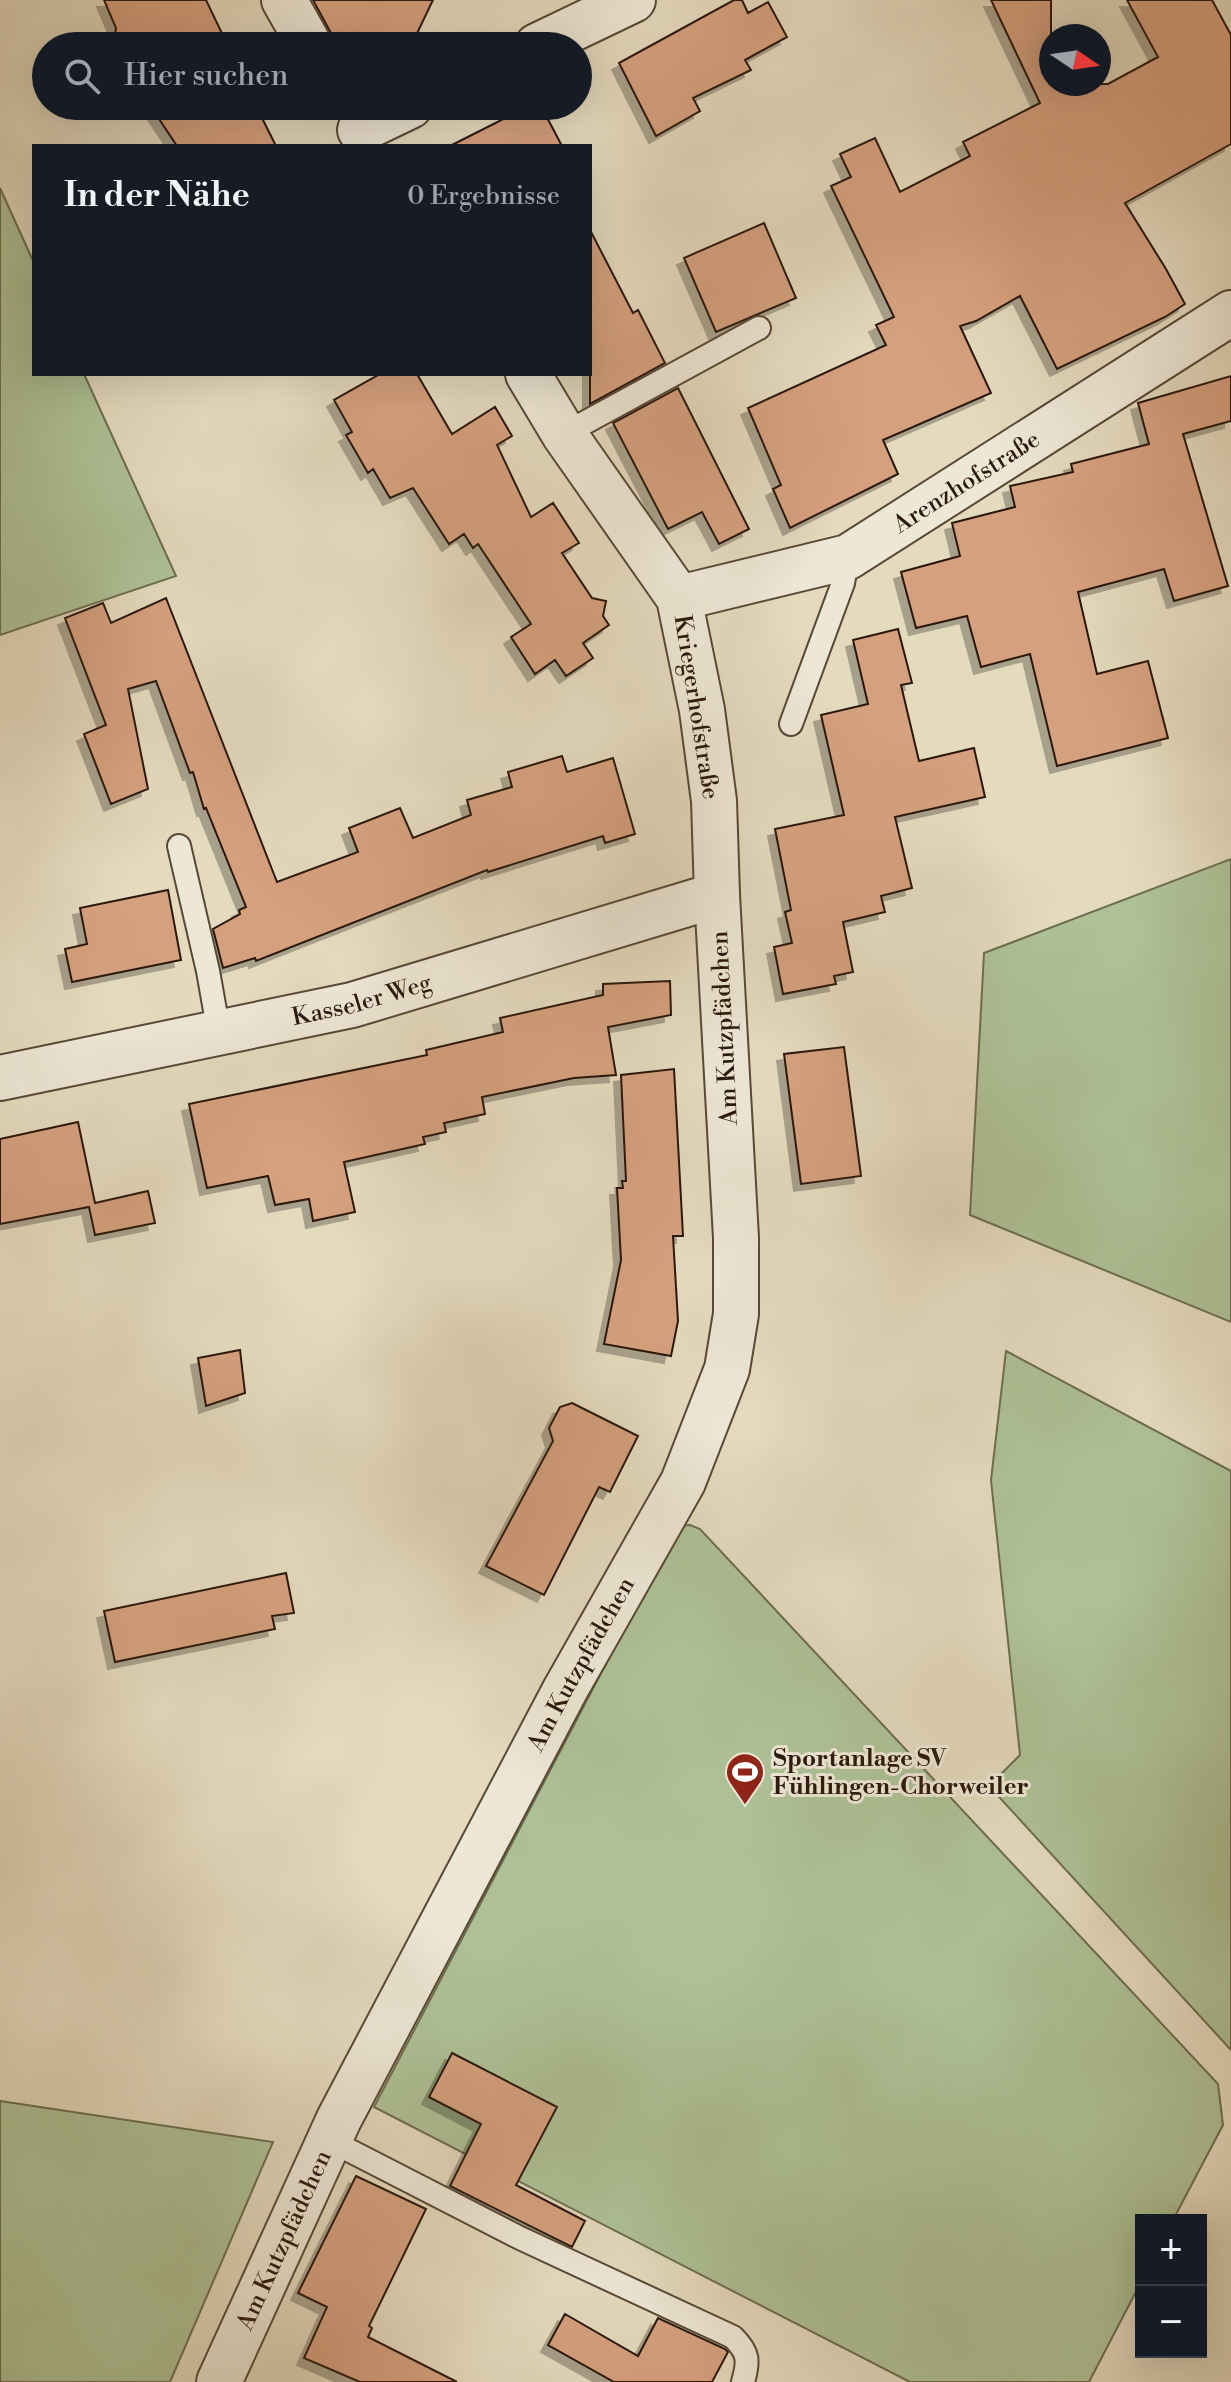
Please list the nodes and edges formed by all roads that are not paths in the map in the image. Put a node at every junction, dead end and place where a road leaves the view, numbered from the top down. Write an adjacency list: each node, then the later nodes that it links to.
1 (284, 0): 3 (street)
2 (633, 0): 4 (street)
3 (302, 32)
4 (566, 32)
5 (1231, 313): 9 (street, Arenzhofstraße)
6 (759, 328): 8 (lane)
7 (529, 376): 8 (street, Kriegerhofstraße)
8 (564, 434): 10 (street, Kriegerhofstraße)
9 (848, 557): 10 (street, Arenzhofstraße); 11 (lane)
10 (679, 598): 13 (street, Kriegerhofstraße)
11 (791, 724)
12 (179, 846): 14 (lane)
13 (717, 895): 14 (street, Kasseler Weg); 16 (street, Am Kutzpfädchen)
14 (219, 1033): 15 (street, Kasseler Weg)
15 (0, 1078)
16 (329, 2140): 17 (street, Am Kutzpfädchen); 18 (lane)
17 (219, 2382)
18 (743, 2382)

